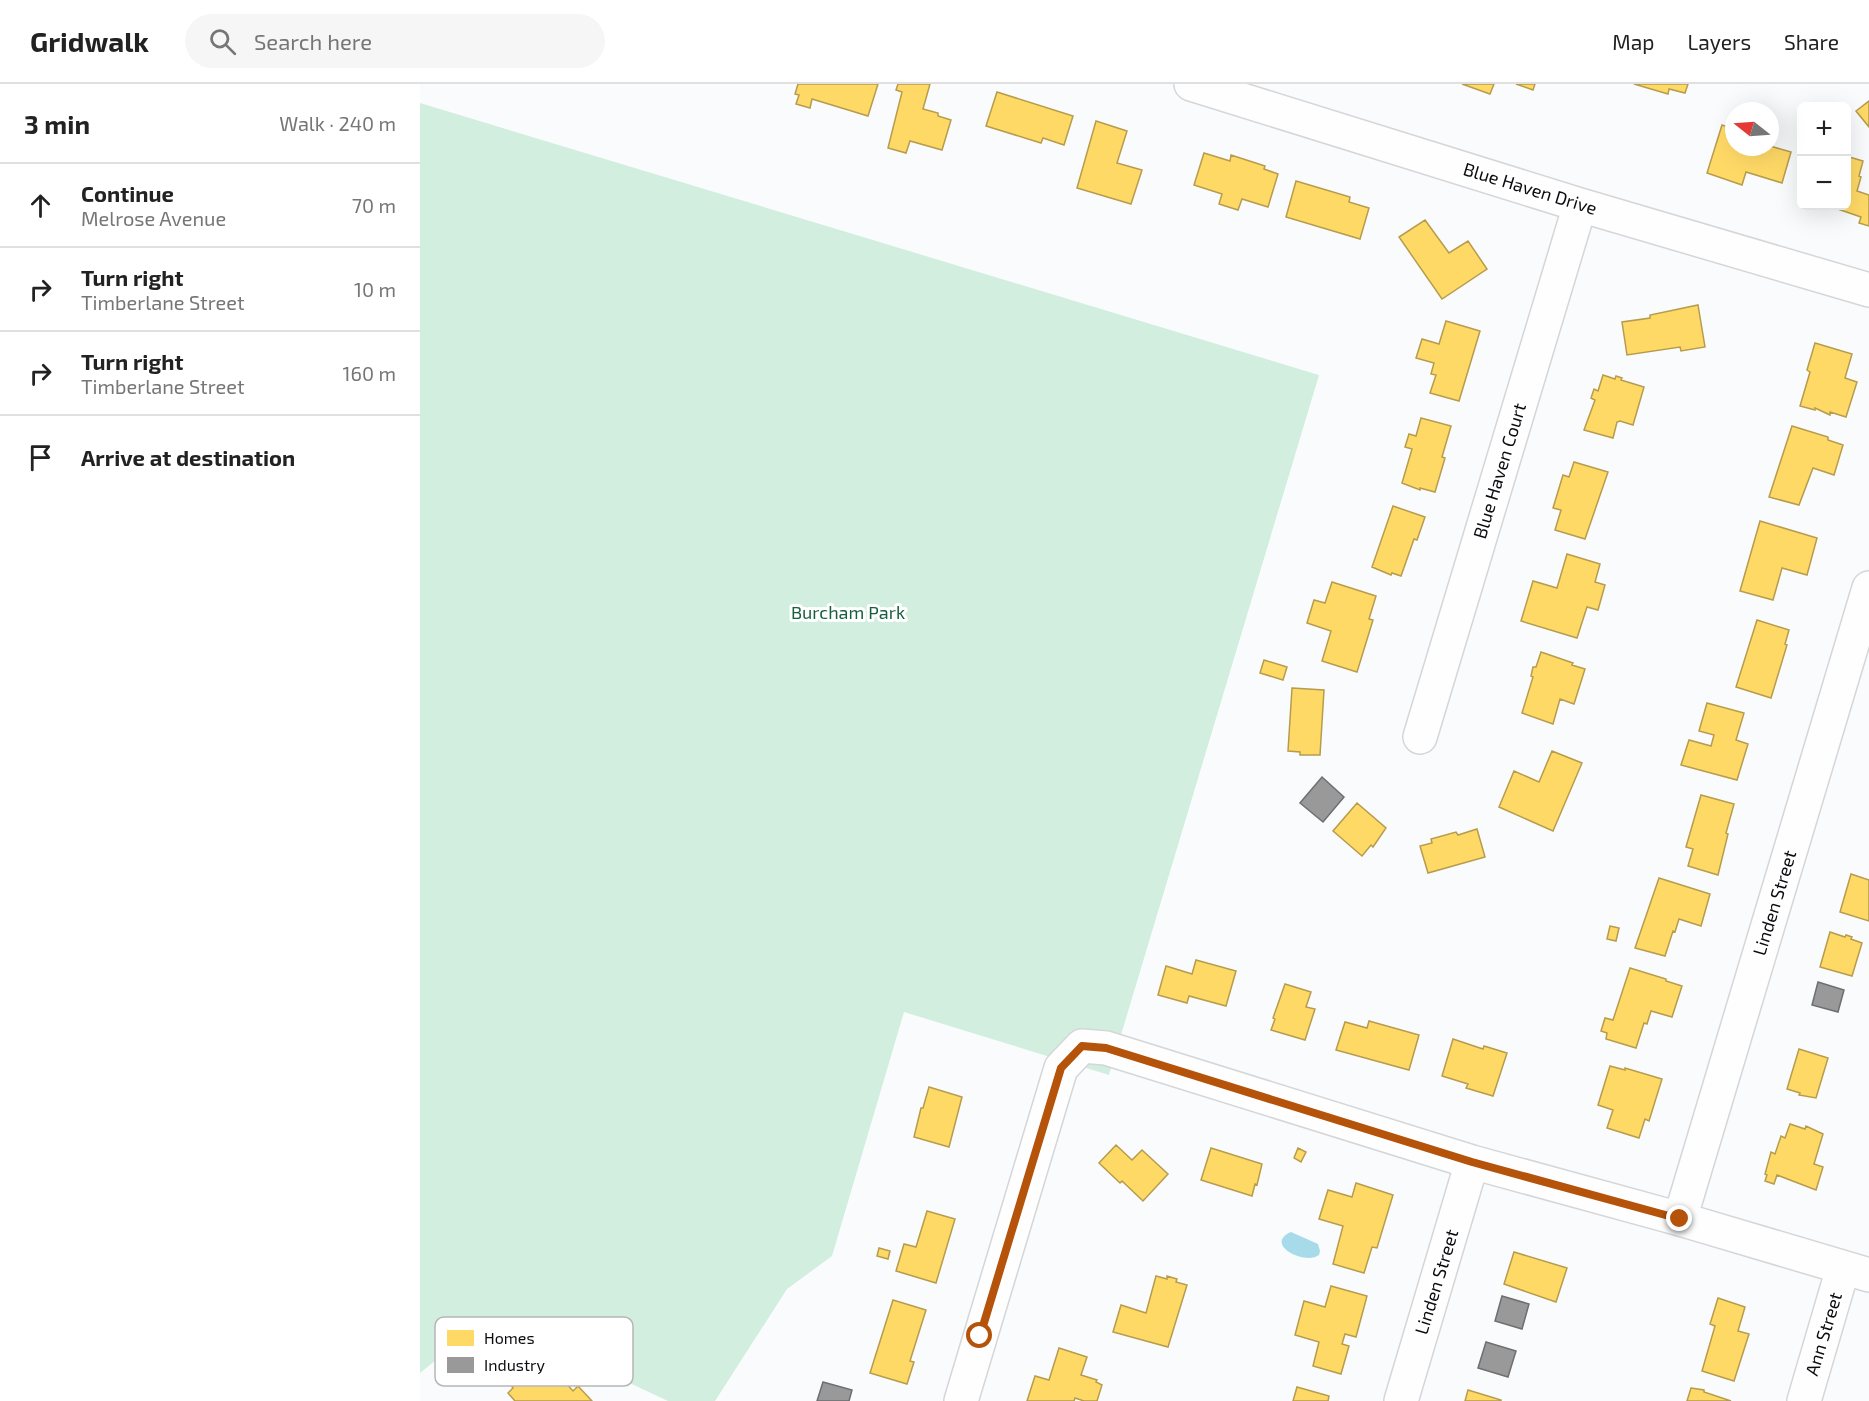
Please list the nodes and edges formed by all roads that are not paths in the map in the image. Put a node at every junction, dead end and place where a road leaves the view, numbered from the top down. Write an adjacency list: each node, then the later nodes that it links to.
1 (1191, 84): 2 (street, Blue Haven Drive)
2 (1229, 89): 3 (street, Blue Haven Drive)
3 (1580, 205): 4 (street, Blue Haven Drive); 6 (street, Blue Haven Court)
4 (1869, 291)
5 (1869, 588): 8 (street, Linden Street)
6 (1420, 737)
7 (1472, 1162): 8 (street); 10 (street); 11 (street, Linden Street)
8 (1680, 1219): 9 (street)
9 (1856, 1272): 12 (street, Ann Street)
10 (961, 1401)
11 (1401, 1401)
12 (1804, 1401)

